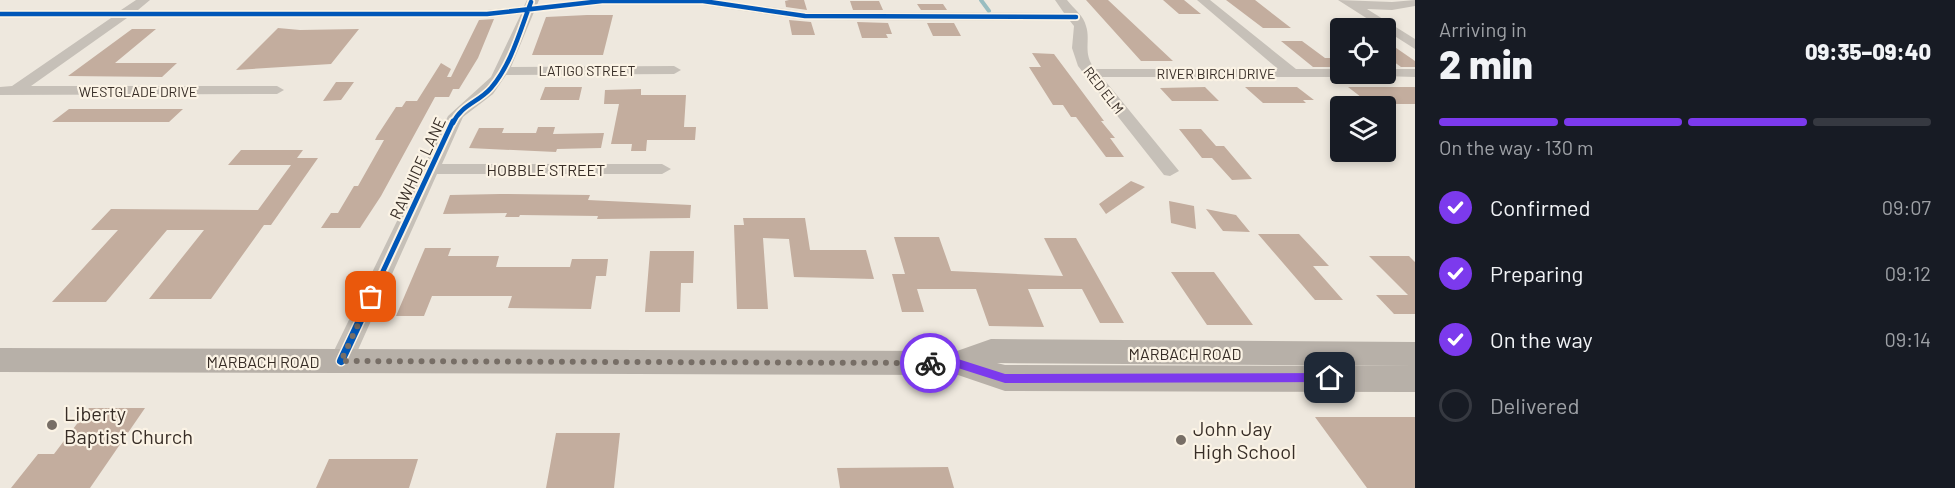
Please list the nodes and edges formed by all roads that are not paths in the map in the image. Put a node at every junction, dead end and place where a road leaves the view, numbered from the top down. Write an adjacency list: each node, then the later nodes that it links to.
1 (144, 0): 10 (street)
2 (889, 0): 11 (street)
3 (1061, 0): 12 (street)
4 (1203, 0): 17 (street)
5 (1415, 2): 6 (street)
6 (1349, 3): 13 (street)
7 (757, 4): 8 (street); 11 (street)
8 (531, 5): 10 (street); 14 (street, RAWHIDE LANE)
9 (0, 14): 10 (street)
10 (124, 14): 23 (street)
11 (897, 16): 12 (street)
12 (1076, 17): 16 (street, RED ELM)
13 (1415, 45)
14 (501, 70): 15 (street, LATIGO STREET); 25 (street, RAWHIDE LANE)
15 (674, 70)
16 (1090, 73): 17 (street, RIVER BIRCH DRIVE); 27 (street, RED ELM)
17 (1292, 73): 18 (street, RIVER BIRCH DRIVE)
18 (1330, 73)
19 (1396, 73): 20 (street)
20 (1415, 74)
21 (277, 90): 23 (street, WESTGLADE DRIVE)
22 (0, 91): 23 (street, WESTGLADE DRIVE)
23 (16, 91): 24 (street)
24 (0, 103)
25 (430, 169): 26 (street, HOBBLE STREET); 30 (street, RAWHIDE LANE)
26 (662, 169)
27 (1170, 171)
28 (1415, 354): 31 (main road, MARBACH ROAD)
29 (0, 360): 30 (main road, MARBACH ROAD)
30 (341, 361): 31 (main road, MARBACH ROAD)
31 (958, 363): 32 (main road, MARBACH ROAD)
32 (1415, 379)

